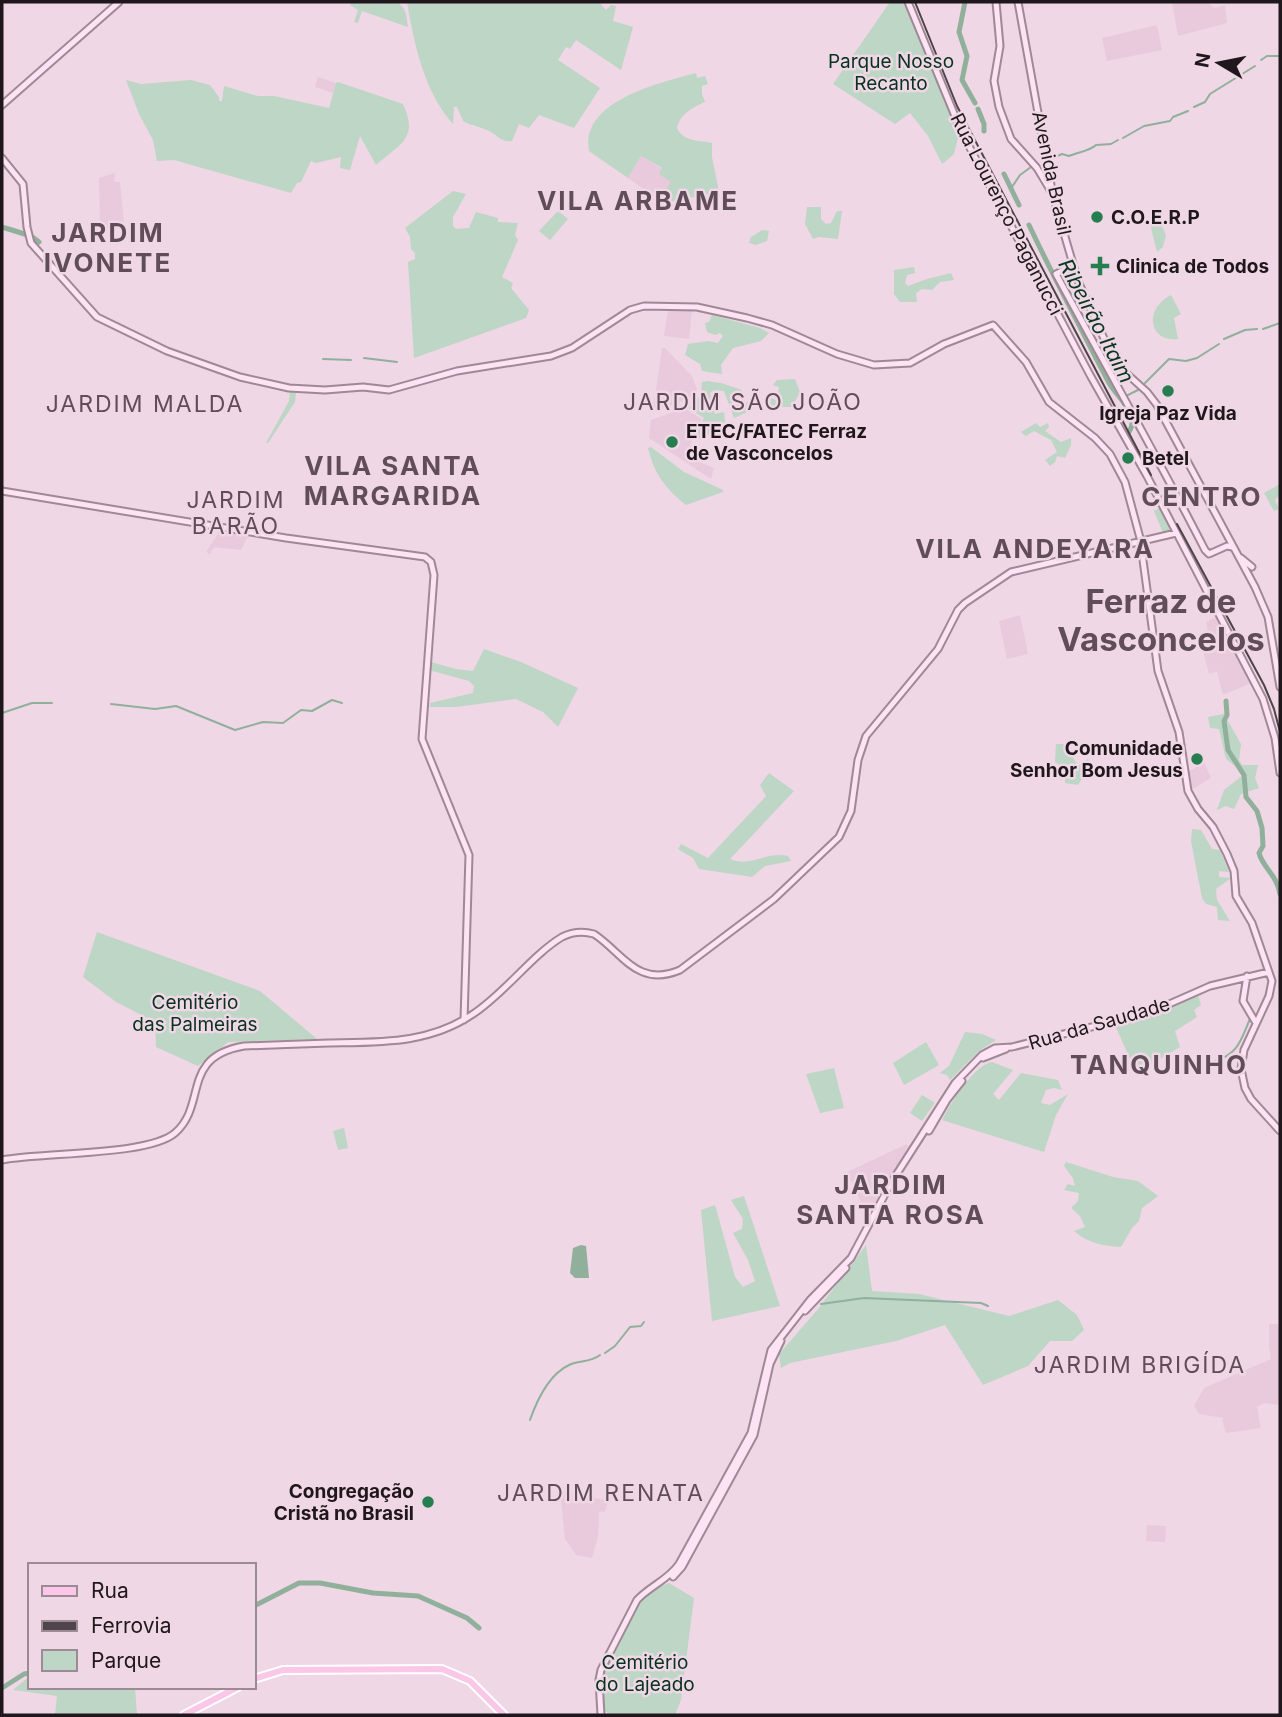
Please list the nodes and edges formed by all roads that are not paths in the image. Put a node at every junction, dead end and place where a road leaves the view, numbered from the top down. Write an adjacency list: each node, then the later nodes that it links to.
1 (119, 2): 5 (main road)
2 (908, 2): 16 (main road, Rua Lourenço Paganucci)
3 (996, 2): 8 (main road)
4 (1018, 2): 7 (main road, Avenida Brasil)
5 (2, 105)
6 (2, 158): 17 (main road)
7 (1052, 177): 8 (main road); 9 (main road, Avenida Brasil)
8 (1044, 181): 9 (main road)
9 (1053, 196): 10 (main road, Avenida Brasil)
10 (1071, 264): 11 (main road, Avenida Brasil); 12 (main road)
11 (1107, 346): 12 (main road); 13 (main road, Avenida Brasil)
12 (1099, 355): 14 (main road)
13 (1117, 365): 14 (main road); 18 (main road, Avenida Brasil)
14 (1107, 370): 18 (main road)
15 (2, 491): 26 (main road)
16 (1176, 533): 17 (main road); 21 (main road, Rua Lourenço Paganucci)
17 (1140, 541): 22 (main road); 26 (main road)
18 (1231, 547): 19 (main road); 20 (main road, Avenida Brasil)
19 (1252, 567)
20 (1280, 687)
21 (1280, 773)
22 (1268, 970): 23 (main road, Rua da Saudade); 25 (main road)
23 (1244, 979): 24 (main road); 36 (main road, Rua da Saudade)
24 (1248, 1010): 25 (main road); 27 (main road)
25 (1260, 1014): 27 (main road)
26 (464, 1020): 29 (main road)
27 (1256, 1023): 28 (main road)
28 (1280, 1131)
29 (2, 1160)
30 (256, 1678): 35 (main road)
31 (234, 1689): 32 (main road)
32 (192, 1710): 33 (main road); 34 (main road)
33 (177, 1715)
34 (184, 1715)
35 (504, 1715)
36 (601, 1715)

